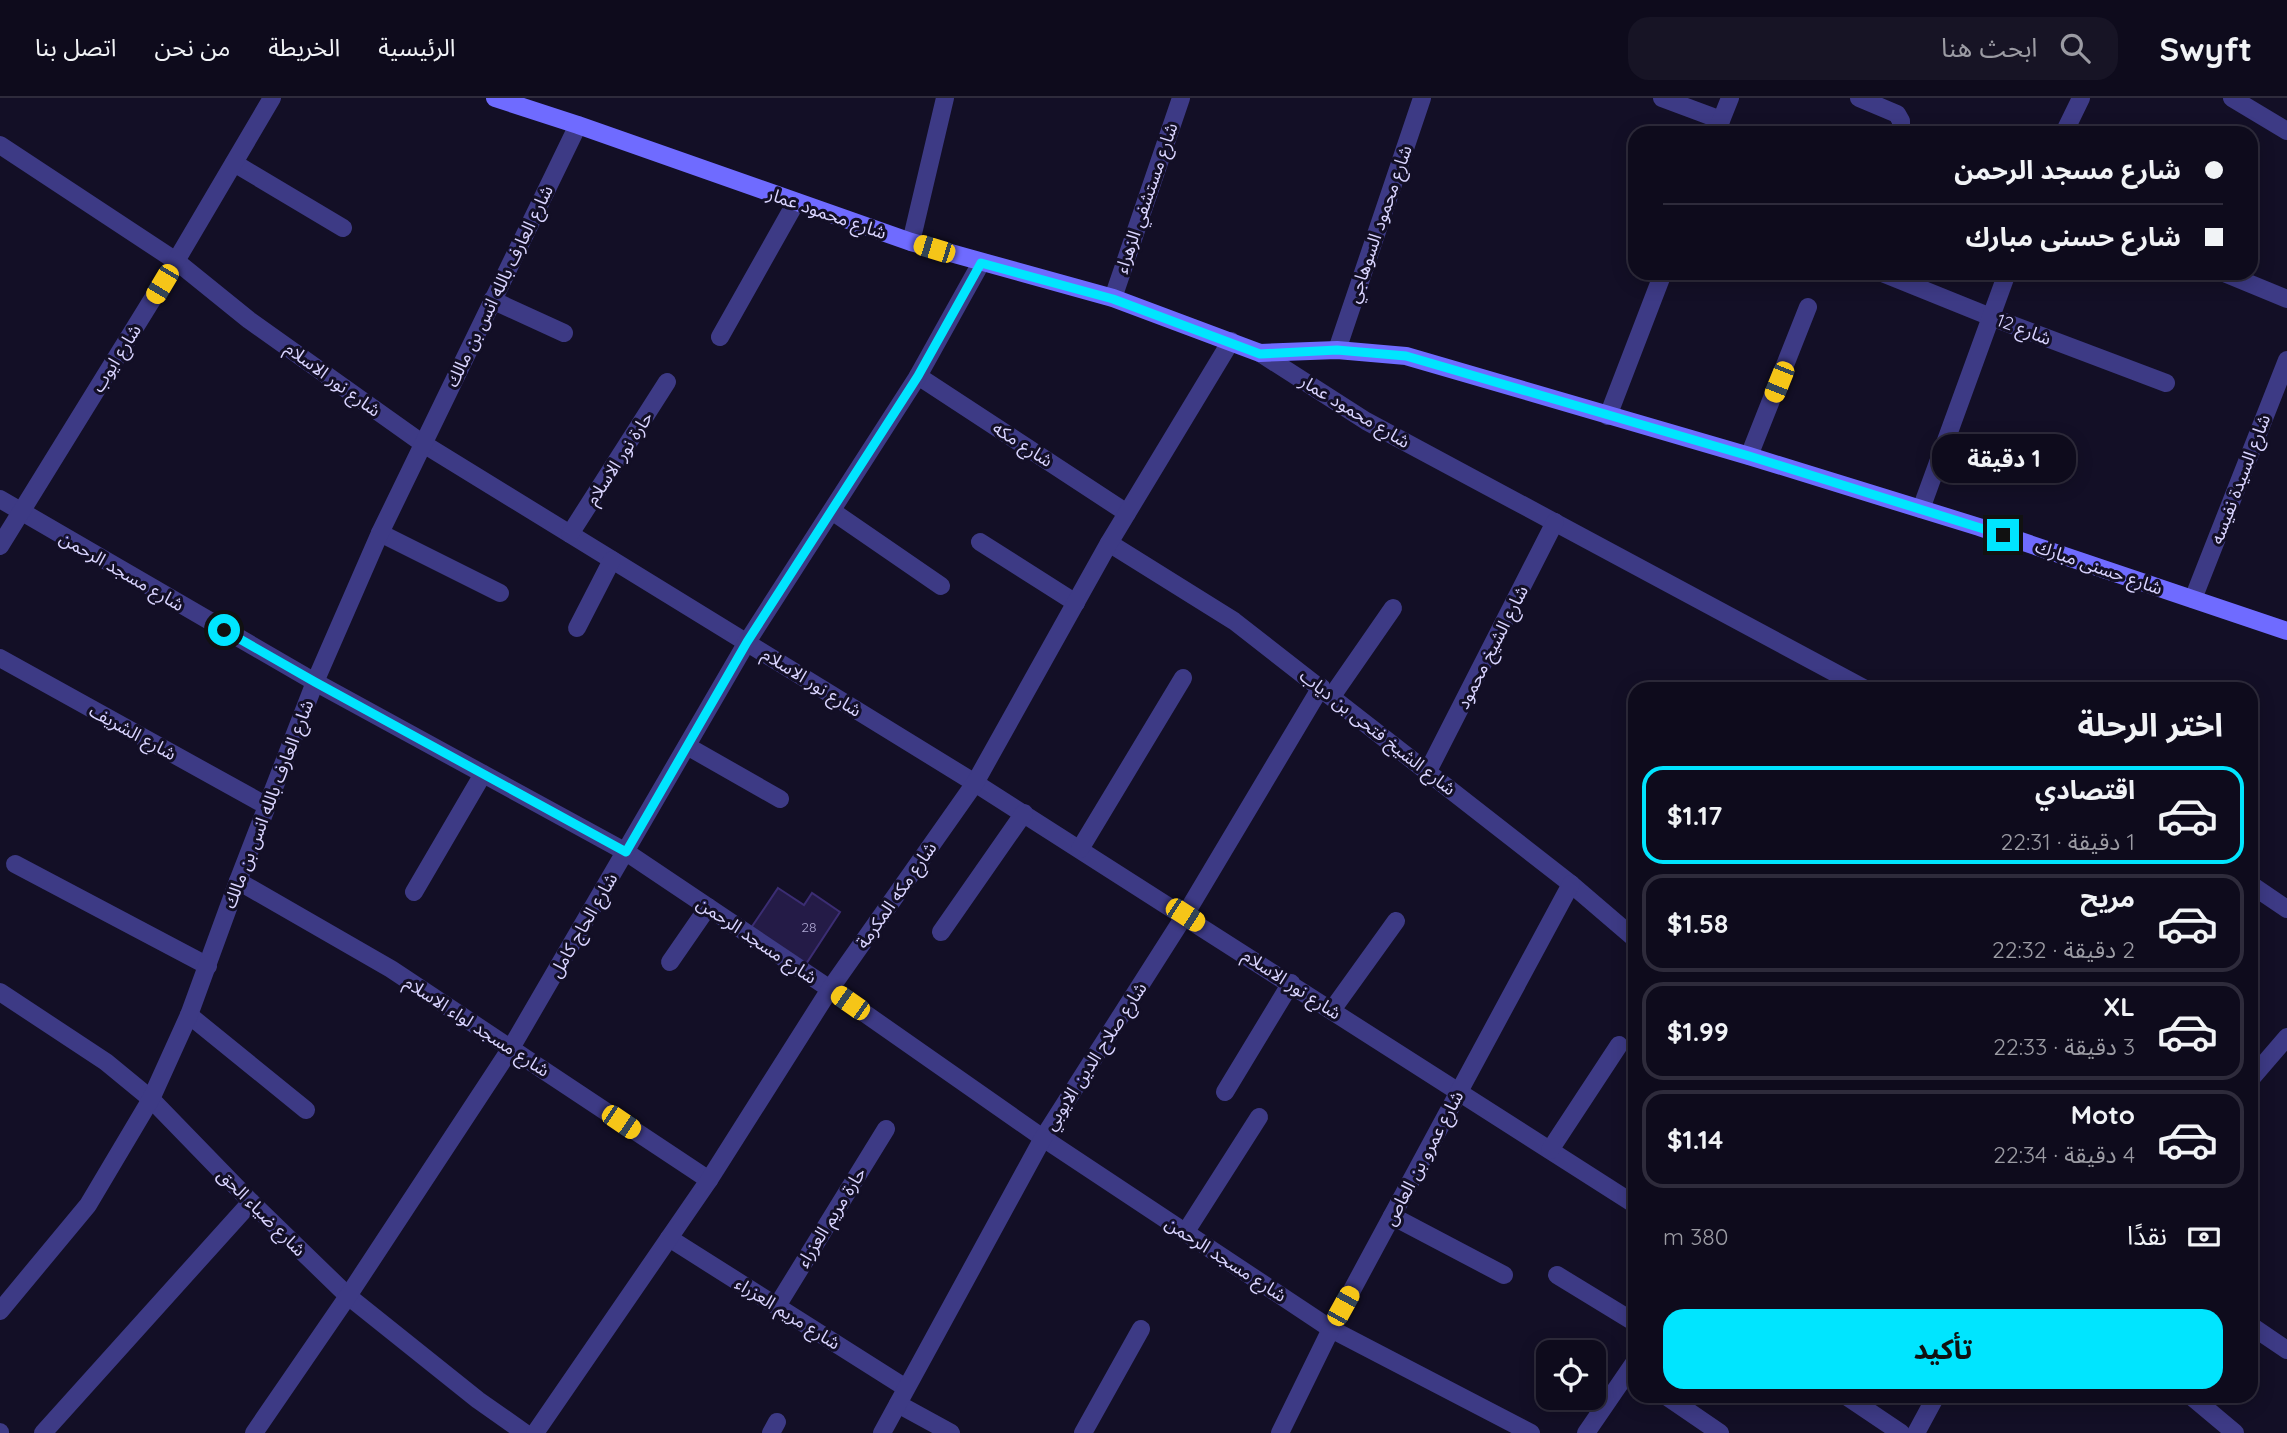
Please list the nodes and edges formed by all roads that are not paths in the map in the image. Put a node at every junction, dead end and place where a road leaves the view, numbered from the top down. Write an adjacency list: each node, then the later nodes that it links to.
1 (272, 98): 17 (street, شارع ايوب)
2 (495, 98): 11 (street, شارع محمود عمار)
3 (945, 98): 20 (street)
4 (1181, 98): 27 (street, شارع مستشفي الزهراء)
5 (1422, 98): 35 (street, شارع محمود السوهاجي)
6 (1662, 98): 12 (street)
7 (1730, 98): 12 (street)
8 (1859, 98): 13 (street)
9 (2081, 98): 14 (street)
10 (2232, 98): 15 (street)
11 (578, 125): 18 (street, شارع محمود عمار); 29 (street, شارع العارف بالله انس بن مالك)
12 (1719, 126)
13 (1901, 126)
14 (2067, 126)
15 (2287, 131)
16 (0, 145): 21 (street, شارع نور الاسلام)
17 (234, 163): 19 (street); 21 (street, شارع ايوب)
18 (796, 202): 20 (street, شارع محمود عمار); 33 (street)
19 (343, 228)
20 (911, 242): 22 (street, شارع محمود عمار)
21 (176, 261): 42 (street, شارع نور الاسلام); 47 (street, شارع ايوب)
22 (981, 263): 27 (street, شارع محمود عمار); 38 (street, شارع الحاج كامل)
23 (1660, 280): 41 (street)
24 (1899, 280): 31 (street, شارع 12)
25 (2004, 280): 31 (street)
26 (2241, 280): 28 (street)
27 (1113, 299): 34 (street, شارع محمود عمار)
28 (2287, 299)
29 (492, 300): 32 (street); 42 (street, شارع العارف بالله انس بن مالك)
30 (1808, 307): 43 (street)
31 (1991, 317): 40 (street, شارع 12); 45 (street)
32 (564, 333)
33 (720, 337)
34 (1231, 341): 36 (street, شارع محمود عمار); 48 (street, شارع مكه المكرمة)
35 (1337, 350): 36 (street, شارع حسنى مبارك); 41 (street, شارع حسنى مبارك)
36 (1260, 354): 49 (street, شارع محمود عمار)
37 (2287, 360): 58 (street, شارع السيدة نفيسه)
38 (918, 376): 46 (street, شارع الحاج كامل); 48 (street, شارع مكه)
39 (667, 382): 51 (street, حارة نور الاسلام)
40 (2166, 383)
41 (1608, 416): 43 (street, شارع حسنى مبارك)
42 (422, 443): 50 (street, شارع العارف بالله انس بن مالك); 51 (street, شارع نور الاسلام)
43 (1749, 456): 45 (street, شارع حسنى مبارك)
44 (0, 499): 47 (street, شارع مسجد الرحمن)
45 (1921, 509): 58 (street, شارع حسنى مبارك)
46 (832, 511): 56 (street); 63 (street, شارع الحاج كامل)
47 (21, 513): 54 (street, شارع ايوب); 66 (street, شارع مسجد الرحمن)
48 (1127, 513): 53 (street, شارع مكه المكرمة)
49 (1555, 523): 67 (street, شارع محمود عمار); 70 (street, شارع الشيخ محمود)
50 (380, 533): 57 (street); 66 (street, شارع العارف بالله انس بن مالك)
51 (570, 534): 55 (street, شارع نور الاسلام)
52 (979, 542): 59 (street)
53 (1109, 543): 59 (street, شارع مكه المكرمة); 68 (street, شارع الشيخ فتحى بن دياب)
54 (0, 546)
55 (612, 560): 61 (street); 63 (street, شارع نور الاسلام)
56 (941, 586)
57 (500, 593)
58 (2193, 599): 62 (street, شارع حسنى مبارك)
59 (1076, 603): 72 (street, شارع مكه المكرمة)
60 (1393, 608): 68 (street, شارع صلاح الدين الايوبي)
61 (577, 628)
62 (2287, 631)
63 (747, 642): 69 (street, شارع الحاج كامل); 72 (street, شارع نور الاسلام)
64 (0, 658): 74 (street, شارع الشريف)
65 (1182, 678): 76 (street)
66 (315, 682): 71 (street, شارع مسجد الرحمن); 74 (street, شارع العارف بالله انس بن مالك)
67 (1852, 682)
68 (1327, 692): 70 (street, شارع الشيخ فتحى بن دياب); 85 (street, شارع صلاح الدين الايوبي)
69 (687, 746): 73 (street); 77 (street, شارع الحاج كامل)
70 (1428, 771): 80 (street, شارع الشيخ فتحى بن دياب)
71 (483, 774): 77 (street, شارع مسجد الرحمن); 82 (street)
72 (975, 783): 75 (street, شارع نور الاسلام); 92 (street, شارع مكه المكرمة)
73 (780, 799)
74 (267, 806): 79 (street, شارع العارف بالله انس بن مالك)
75 (1024, 813): 76 (street, شارع نور الاسلام); 87 (street)
76 (1080, 849): 85 (street, شارع نور الاسلام)
77 (626, 852): 83 (street, شارع مسجد الرحمن); 98 (street, شارع الحاج كامل)
78 (15, 864): 90 (street)
79 (238, 881): 90 (street, شارع العارف بالله انس بن مالك); 98 (street, شارع مسجد لواء الاسلام)
80 (1571, 884): 88 (street, شارع الشيخ فتحى بن دياب); 101 (street, شارع عمرو بن العاص)
81 (2258, 890): 84 (street)
82 (414, 892)
83 (708, 907): 89 (street); 92 (street, شارع مسجد الرحمن)
84 (2287, 909)
85 (1185, 915): 91 (street, شارع نور الاسلام); 106 (street, شارع صلاح الدين الايوبي)
86 (1396, 921): 94 (street)
87 (941, 932)
88 (1628, 933)
89 (670, 962)
90 (208, 966): 95 (street, شارع العارف بالله انس بن مالك)
91 (1290, 983): 94 (street, شارع نور الاسلام); 100 (street)
92 (830, 989): 106 (street, شارع مسجد الرحمن); 108 (street, شارع مكه المكرمة)
93 (0, 992): 102 (street, شارع ضياء الحق)
94 (1332, 1010): 101 (street, شارع نور الاسلام)
95 (189, 1015): 102 (street, شارع العارف بالله انس بن مالك); 103 (street)
96 (2287, 1037): 99 (street)
97 (1619, 1045): 107 (street)
98 (511, 1048): 108 (street, شارع مسجد لواء الاسلام); 116 (street, شارع الحاج كامل)
99 (2258, 1071)
100 (1225, 1092)
101 (1459, 1092): 107 (street, شارع نور الاسلام); 111 (street, شارع عمرو بن العاص)
102 (151, 1099): 110 (street, شارع ضياء الحق); 118 (street, شارع العارف بالله انس بن مالك)
103 (306, 1110)
104 (1259, 1117): 112 (street)
105 (886, 1129): 117 (street, حارة مريم العزراء)
106 (1043, 1138): 112 (street, شارع مسجد الرحمن); 125 (street, شارع صلاح الدين الايوبي)
107 (1550, 1150): 109 (street, شارع نور الاسلام)
108 (709, 1180): 113 (street, شارع مكه المكرمة)
109 (1628, 1200)
110 (251, 1202): 116 (street, شارع ضياء الحق); 131 (street)
111 (1392, 1216): 114 (street); 121 (street, شارع عمرو بن العاص)
112 (1185, 1233): 121 (street, شارع مسجد الرحمن)
113 (668, 1238): 117 (street, شارع مريم العزراء); 134 (street, شارع مكه المكرمة)
114 (1504, 1275)
115 (1557, 1275): 119 (street)
116 (348, 1296): 132 (street, شارع الحاج كامل); 133 (street, شارع ضياء الحق)
117 (777, 1306): 125 (street, شارع مريم العزراء)
118 (0, 1311)
119 (1628, 1318)
120 (1141, 1329): 137 (street)
121 (1331, 1329): 138 (street, شارع عمرو بن العاص); 139 (street, شارع مسجد الرحمن)
122 (2258, 1330): 123 (street)
123 (2287, 1350)
124 (1628, 1377): 140 (street)
125 (906, 1388): 130 (street, شارع صلاح الدين الايوبي)
126 (1676, 1403): 141 (street)
127 (1856, 1403): 142 (street)
128 (1932, 1403): 143 (street)
129 (2199, 1403): 144 (street)
130 (898, 1404): 135 (street, شارع صلاح الدين الايوبي); 136 (street)
131 (43, 1433)
132 (254, 1433)
133 (525, 1433)
134 (535, 1433)
135 (882, 1433)
136 (951, 1433)
137 (1083, 1433)
138 (1280, 1433)
139 (1531, 1433)
140 (1586, 1433)
141 (1720, 1433)
142 (1901, 1433)
143 (1916, 1433)
144 (2235, 1433)

